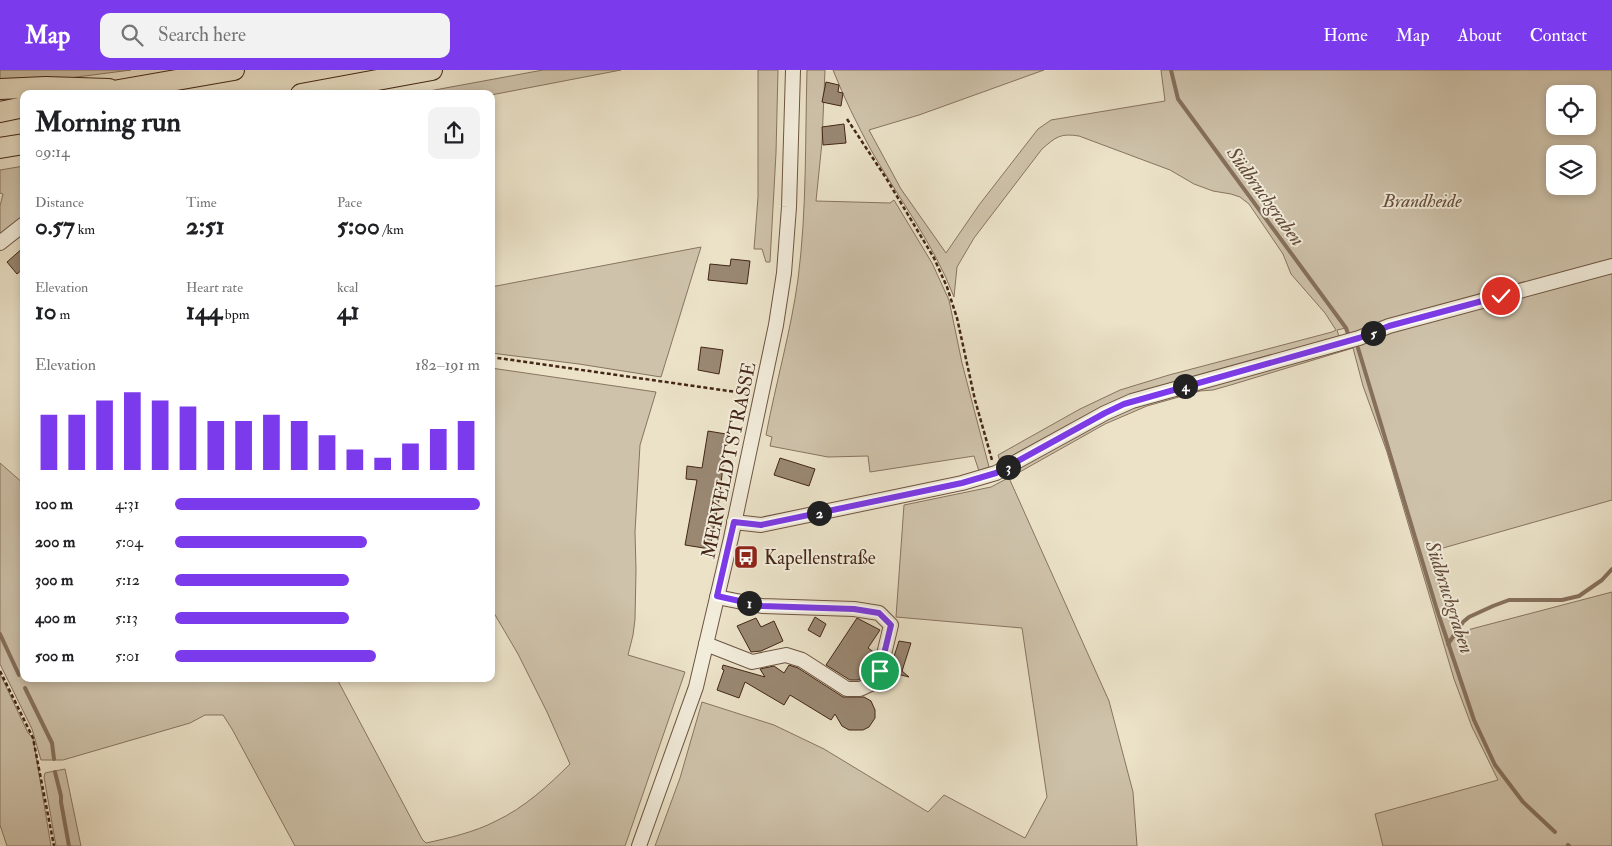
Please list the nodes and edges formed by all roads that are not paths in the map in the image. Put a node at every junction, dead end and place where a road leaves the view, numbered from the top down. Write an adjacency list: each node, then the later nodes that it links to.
1 (234, 70): 5 (highway)
2 (432, 70): 6 (highway)
3 (793, 75): 14 (street, MERVELDTSTRASSE)
4 (0, 89): 5 (highway)
5 (118, 90)
6 (323, 90)
7 (20, 108): 8 (highway)
8 (0, 112)
9 (20, 145): 10 (highway)
10 (0, 148)
11 (20, 227): 12 (street)
12 (0, 243)
13 (1612, 266): 14 (street)
14 (734, 522): 15 (street, MERVELDTSTRASSE)
15 (717, 596): 16 (street, MERVELDTSTRASSE); 16 (street)
16 (706, 644): 17 (street, MERVELDTSTRASSE)
17 (639, 846)

